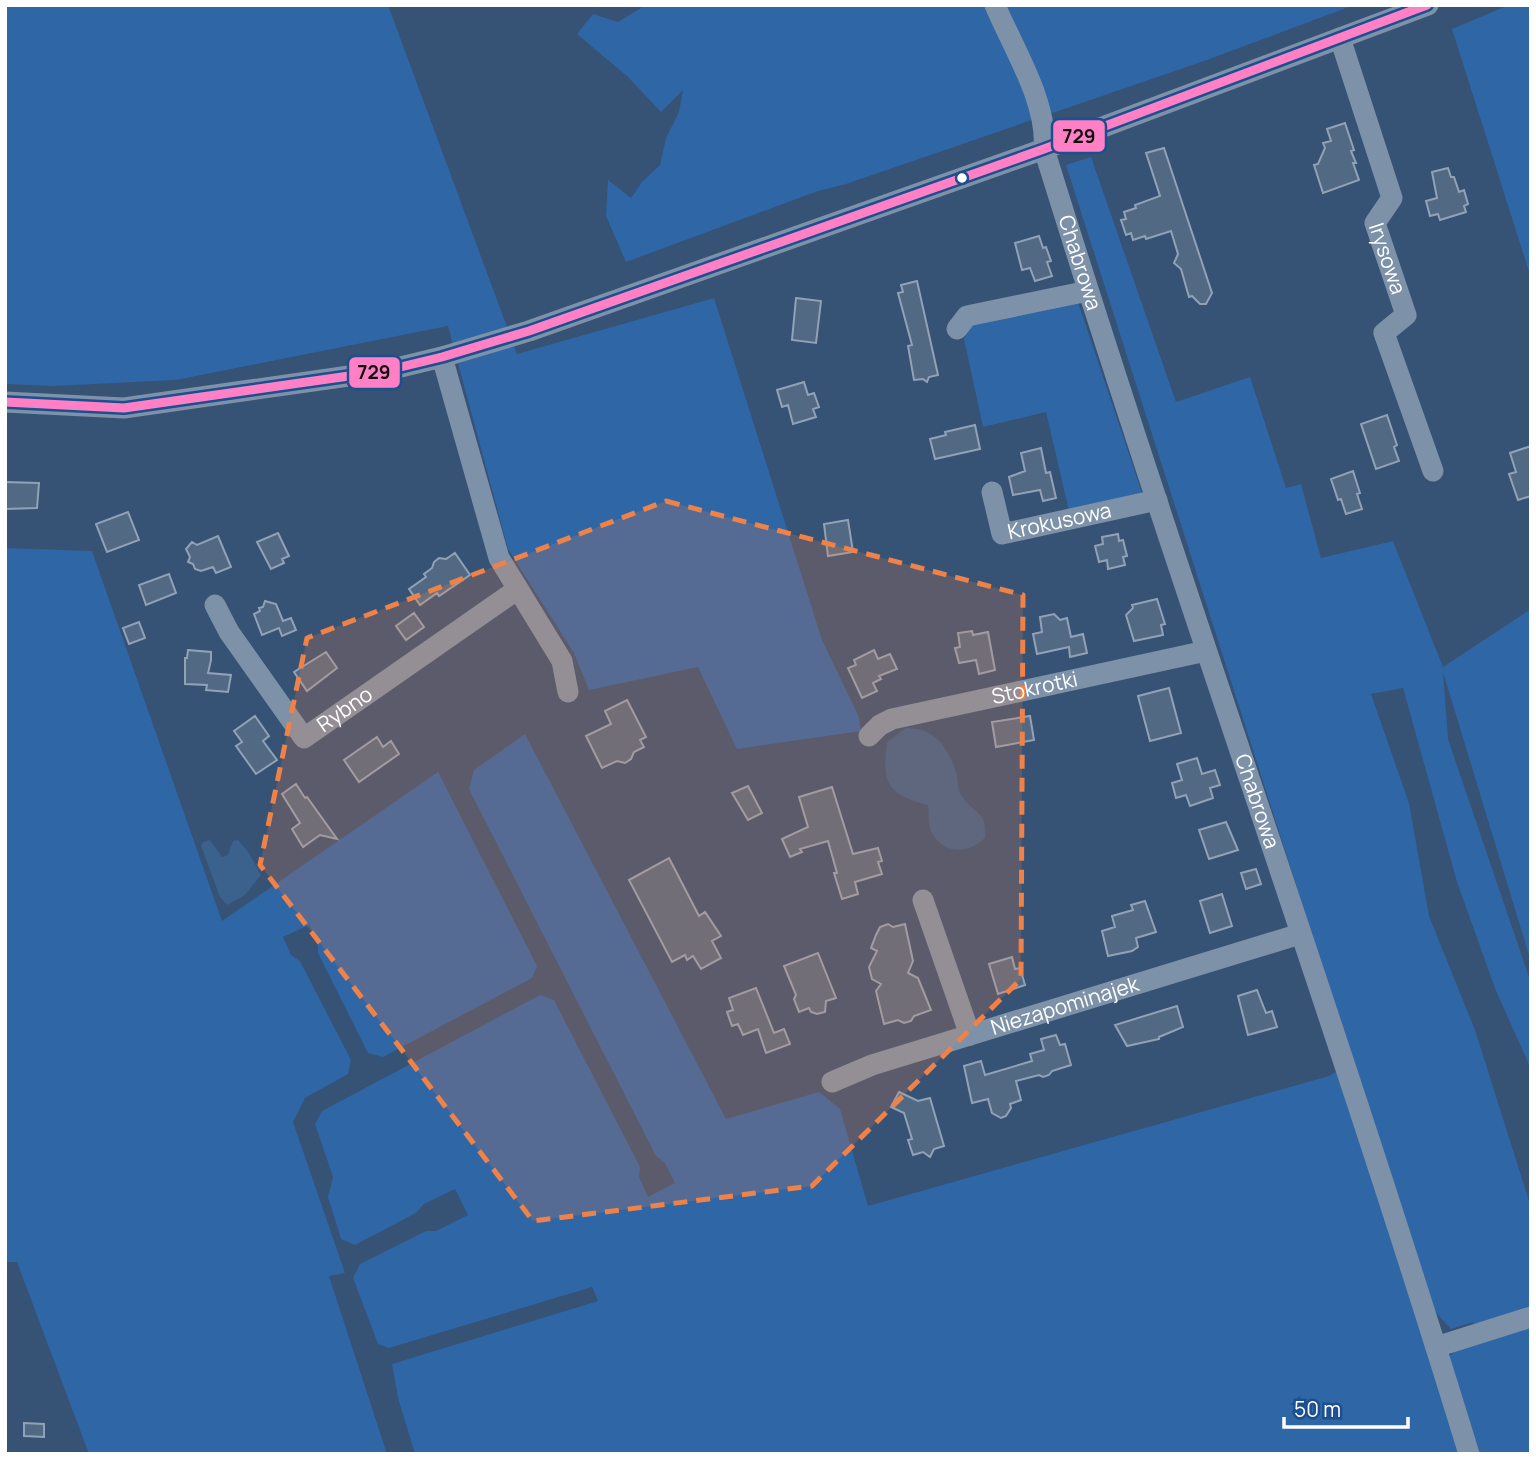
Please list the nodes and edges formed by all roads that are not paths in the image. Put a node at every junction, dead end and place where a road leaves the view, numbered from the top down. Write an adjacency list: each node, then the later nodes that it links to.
1 (995, 5): 4 (street, Chabrowa)
2 (1428, 5): 3 (street)
3 (1340, 38): 4 (street); 9 (street, Irysowa)
4 (1044, 149): 5 (street, Chabrowa); 7 (street)
5 (1088, 290): 6 (street); 11 (street, Chabrowa)
6 (957, 329)
7 (442, 357): 8 (street); 12 (street)
8 (5, 402)
9 (1433, 471)
10 (992, 492): 11 (street, Krokusowa)
11 (1157, 499): 14 (street, Chabrowa)
12 (518, 589): 13 (street, Rybno); 15 (street)
13 (215, 605)
14 (1206, 651): 16 (street, Stokrotki); 18 (street, Chabrowa)
15 (568, 692)
16 (869, 736)
17 (923, 900): 19 (street)
18 (1300, 934): 19 (street, Niezapominajek); 22 (street, Chabrowa)
19 (970, 1035): 20 (street, Niezapominajek)
20 (832, 1082)
21 (1531, 1317): 22 (street)
22 (1436, 1347): 23 (street, Chabrowa)
23 (1469, 1454)

